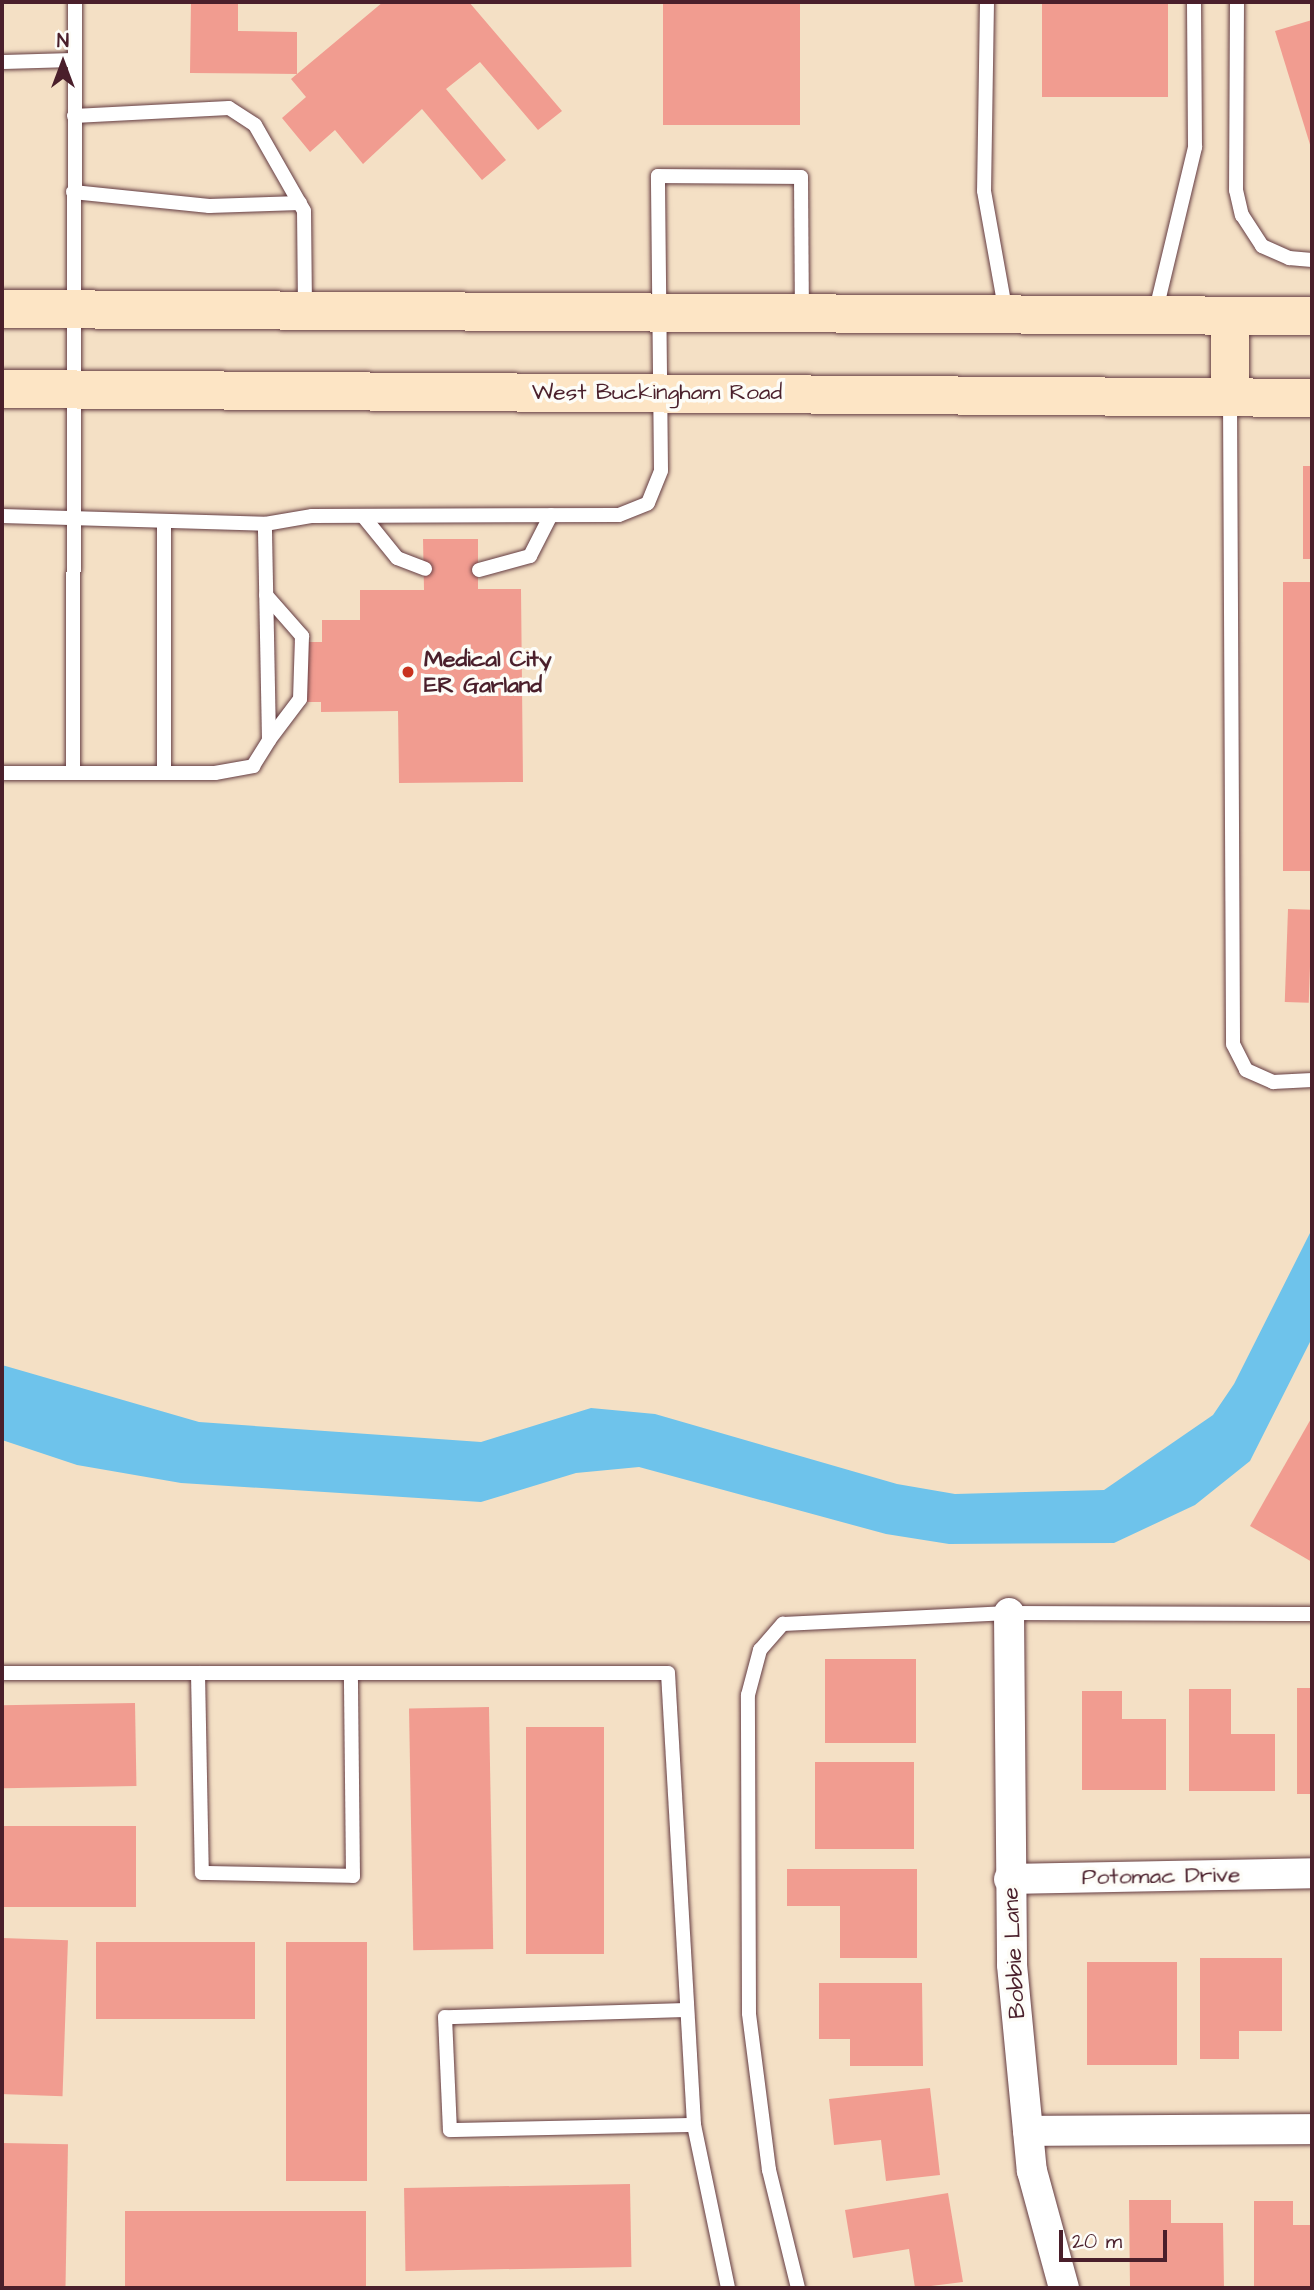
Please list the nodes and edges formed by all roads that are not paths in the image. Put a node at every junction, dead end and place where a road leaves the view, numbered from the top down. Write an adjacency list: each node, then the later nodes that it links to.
1 (75, 2): 5 (lane)
2 (986, 2): 16 (lane)
3 (1194, 2): 17 (lane)
4 (1237, 2): 10 (lane)
5 (74, 60): 6 (lane); 7 (lane)
6 (2, 62)
7 (74, 116): 8 (lane); 9 (lane)
8 (73, 192): 9 (lane); 12 (lane)
9 (300, 203): 13 (lane)
10 (1312, 260)
11 (2, 309): 12 (main road)
12 (72, 310): 13 (main road); 20 (lane)
13 (305, 311): 14 (main road)
14 (661, 313): 15 (main road); 15 (lane); 22 (lane)
15 (802, 313): 16 (main road)
16 (1006, 314): 17 (main road)
17 (1155, 315): 18 (main road)
18 (1230, 316): 19 (main road); 23 (main road)
19 (1312, 316)
20 (71, 387): 21 (main road, West Buckingham Road); 22 (main road, West Buckingham Road); 28 (lane)
21 (2, 389)
22 (662, 392): 23 (main road, West Buckingham Road); 25 (lane)
23 (1230, 397): 24 (main road, West Buckingham Road); 38 (lane)
24 (1312, 398)
25 (551, 515): 27 (lane); 32 (lane)
26 (2, 516): 28 (lane)
27 (363, 516): 30 (lane); 31 (lane)
28 (71, 520): 29 (lane); 36 (lane)
29 (164, 522): 30 (lane); 37 (lane)
30 (265, 524): 33 (lane)
31 (425, 569)
32 (479, 570)
33 (266, 595): 34 (lane); 34 (lane)
34 (270, 740): 37 (lane)
35 (2, 772): 36 (lane)
36 (73, 772): 37 (lane)
37 (164, 773)
38 (1312, 1080)
39 (1009, 1613): 40 (lane); 45 (street, Bobbie Lane); 51 (lane)
40 (1312, 1614)
41 (2, 1673): 42 (lane)
42 (198, 1673): 43 (lane); 43 (lane)
43 (351, 1673): 46 (lane)
44 (1312, 1873): 45 (street, Potomac Drive)
45 (1009, 1879): 49 (street, Bobbie Lane)
46 (687, 2010): 47 (lane); 47 (lane)
47 (694, 2125): 50 (lane)
48 (1312, 2129): 49 (street)
49 (1028, 2131): 52 (street, Bobbie Lane)
50 (728, 2288)
51 (798, 2288)
52 (1064, 2288)

